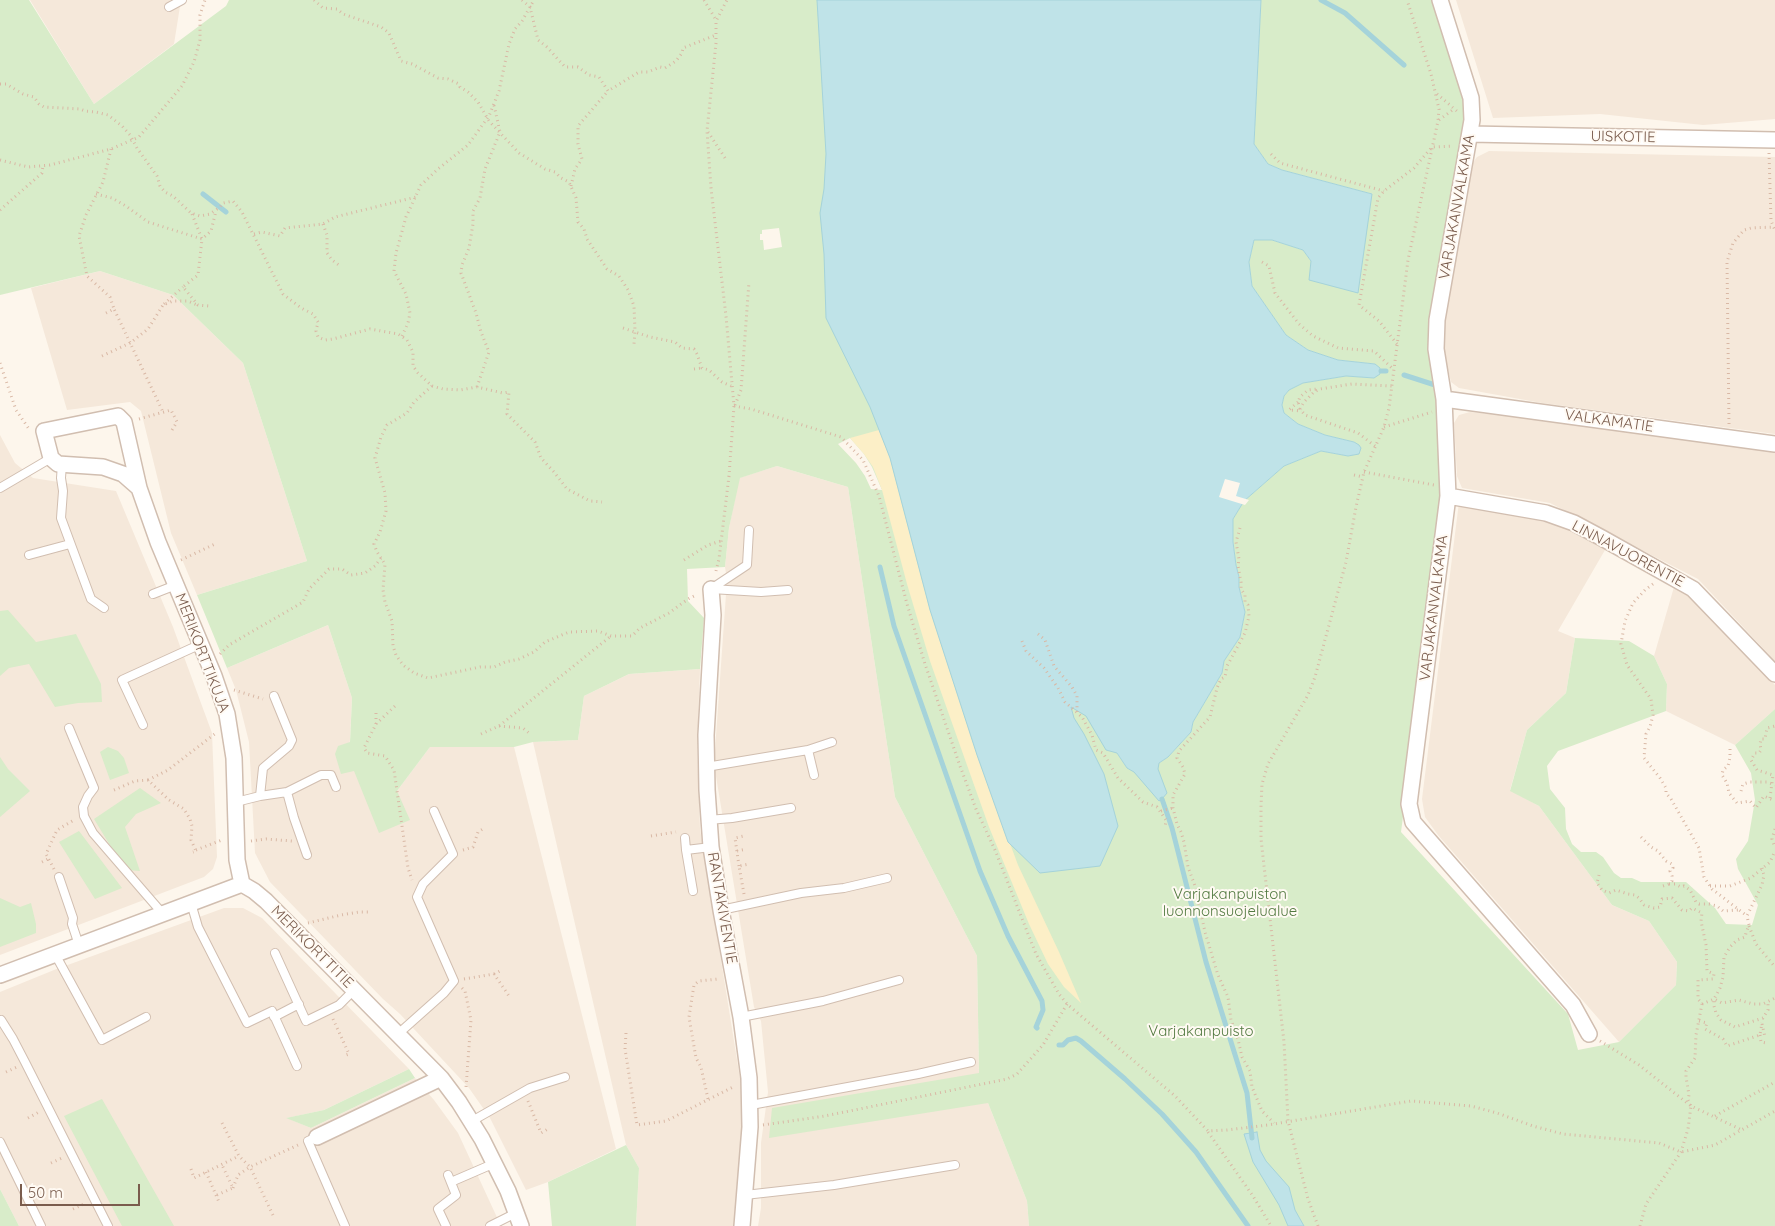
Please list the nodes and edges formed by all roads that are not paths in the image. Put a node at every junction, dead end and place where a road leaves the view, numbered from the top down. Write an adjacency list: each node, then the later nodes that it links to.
1 (182, 0): 3 (lane)
2 (1440, 0): 4 (street, VARJAKANVALKAMA)
3 (169, 7)
4 (1471, 127): 5 (street, UISKOTIE); 6 (street, VARJAKANVALKAMA)
5 (1772, 146)
6 (1444, 403): 7 (street, VALKAMATIE); 11 (street, VARJAKANVALKAMA)
7 (1775, 444)
8 (56, 461): 9 (lane); 10 (street); 10 (street, MERIKORTTIKUJA); 13 (lane)
9 (0, 488)
10 (139, 488): 15 (street, MERIKORTTIKUJA)
11 (1448, 496): 21 (street, LINNAVUORENTIE); 59 (street, VARJAKANVALKAMA)
12 (749, 530): 16 (lane)
13 (70, 544): 14 (lane); 19 (lane)
14 (29, 555)
15 (176, 585): 18 (lane); 20 (street, MERIKORTTIKUJA)
16 (711, 589): 17 (lane); 27 (street, RANTAKIVENTIE)
17 (788, 590)
18 (153, 594)
19 (104, 608)
20 (201, 644): 23 (lane); 32 (street, MERIKORTTIKUJA)
21 (1775, 674)
22 (276, 699): 31 (lane)
23 (144, 726)
24 (69, 728): 46 (lane)
25 (832, 742): 26 (lane)
26 (808, 750): 27 (lane); 28 (lane)
27 (706, 767): 35 (street, RANTAKIVENTIE)
28 (814, 775)
29 (336, 786): 30 (lane)
30 (287, 792): 31 (lane); 39 (lane)
31 (260, 796): 32 (lane)
32 (236, 802): 42 (street, MERIKORTTIKUJA)
33 (791, 808): 35 (lane)
34 (434, 810): 58 (lane)
35 (708, 820): 37 (street, RANTAKIVENTIE)
36 (685, 838): 38 (lane)
37 (711, 846): 38 (lane); 45 (street, RANTAKIVENTIE)
38 (686, 850): 43 (lane)
39 (307, 855)
40 (59, 877): 47 (lane)
41 (887, 878): 45 (lane)
42 (242, 884): 44 (street); 52 (street, MERIKORTTITIE)
43 (693, 892)
44 (191, 903): 46 (street); 55 (lane)
45 (721, 910): 56 (street, RANTAKIVENTIE)
46 (164, 914): 47 (street)
47 (79, 945): 49 (street)
48 (275, 952): 53 (lane)
49 (55, 954): 50 (street); 54 (lane)
50 (0, 975)
51 (899, 980): 56 (lane)
52 (354, 990): 53 (lane); 58 (street, MERIKORTTITIE)
53 (299, 1004): 55 (lane)
54 (146, 1017)
55 (274, 1017): 61 (lane)
56 (741, 1017): 64 (street, RANTAKIVENTIE)
57 (1, 1020): 73 (lane)
58 (398, 1034): 63 (street, MERIKORTTITIE)
59 (1589, 1034)
60 (971, 1062): 64 (lane)
61 (296, 1066)
62 (565, 1077): 65 (lane)
63 (441, 1078): 65 (street, MERIKORTTITIE); 66 (street)
64 (750, 1105): 70 (street, RANTAKIVENTIE)
65 (472, 1121): 68 (street, MERIKORTTITIE)
66 (312, 1139): 74 (lane)
67 (0, 1142): 72 (lane)
68 (495, 1163): 71 (street, MERIKORTTITIE); 75 (lane)
69 (955, 1165): 70 (lane)
70 (745, 1195): 77 (street, RANTAKIVENTIE)
71 (518, 1219): 76 (lane)
72 (41, 1226)
73 (108, 1226)
74 (345, 1226)
75 (446, 1226)
76 (490, 1226)
77 (742, 1226)

